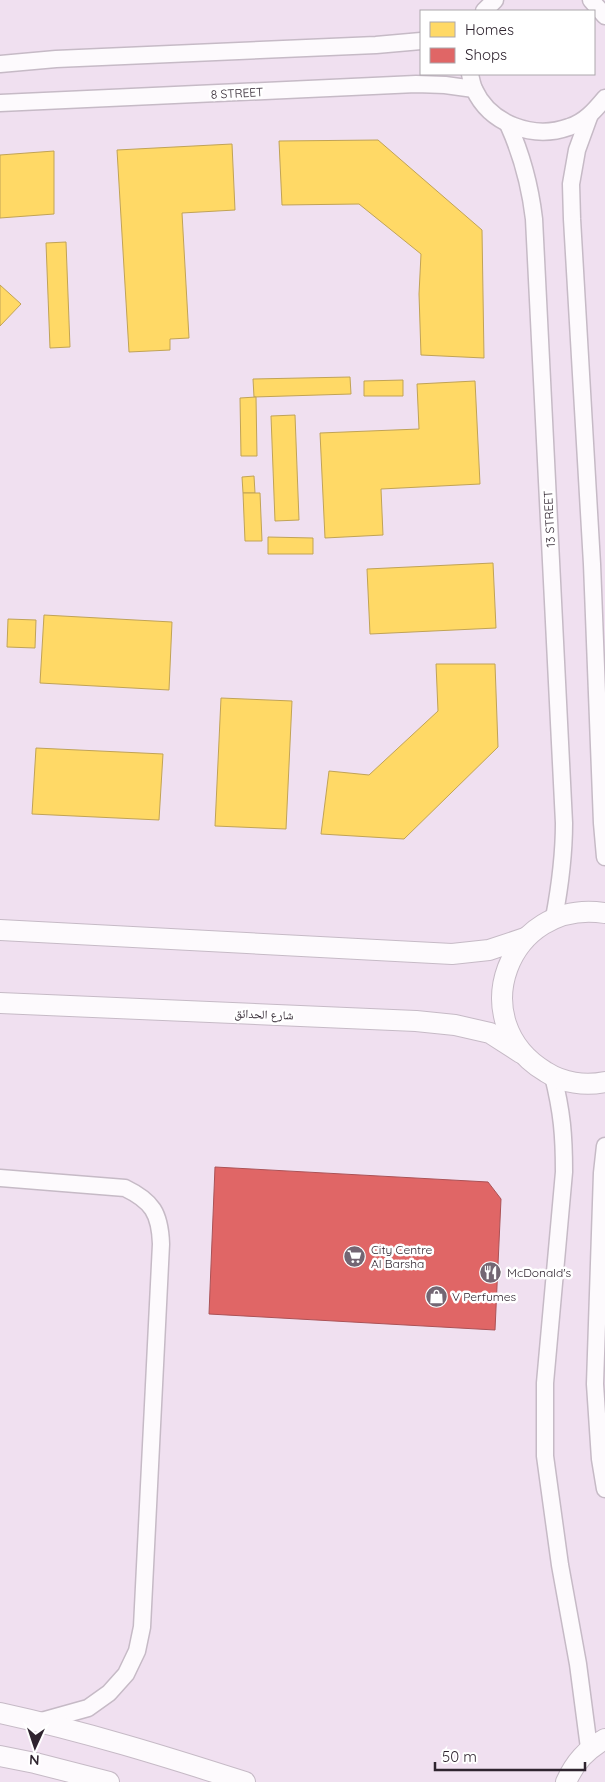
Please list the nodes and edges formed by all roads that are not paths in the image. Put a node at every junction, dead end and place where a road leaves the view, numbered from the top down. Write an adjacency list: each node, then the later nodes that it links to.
1 (495, 0): 3 (street)
2 (591, 0): 4 (street)
3 (485, 10)
4 (605, 16)
5 (420, 41): 6 (street)
6 (0, 64)
7 (472, 81): 9 (street, 8 STREET); 11 (street)
8 (605, 98): 10 (street)
9 (0, 103)
10 (589, 117): 11 (street); 12 (street)
11 (508, 124): 14 (street, 13 STREET)
12 (605, 857)
13 (605, 912): 14 (street)
14 (554, 918): 16 (street)
15 (0, 930): 16 (street)
16 (525, 938): 18 (street)
17 (0, 1003): 18 (street, شارع الحدائق)
18 (521, 1053): 19 (street, شارع الحدائق)
19 (553, 1076): 20 (street, شارع الحدائق); 26 (street)
20 (605, 1082)
21 (605, 1146): 23 (street)
22 (0, 1178): 25 (street)
23 (605, 1490)
24 (0, 1713): 25 (street)
25 (38, 1722): 29 (street)
26 (597, 1744): 30 (street)
27 (0, 1756): 28 (street)
28 (109, 1782)
29 (245, 1782)
30 (566, 1782)

